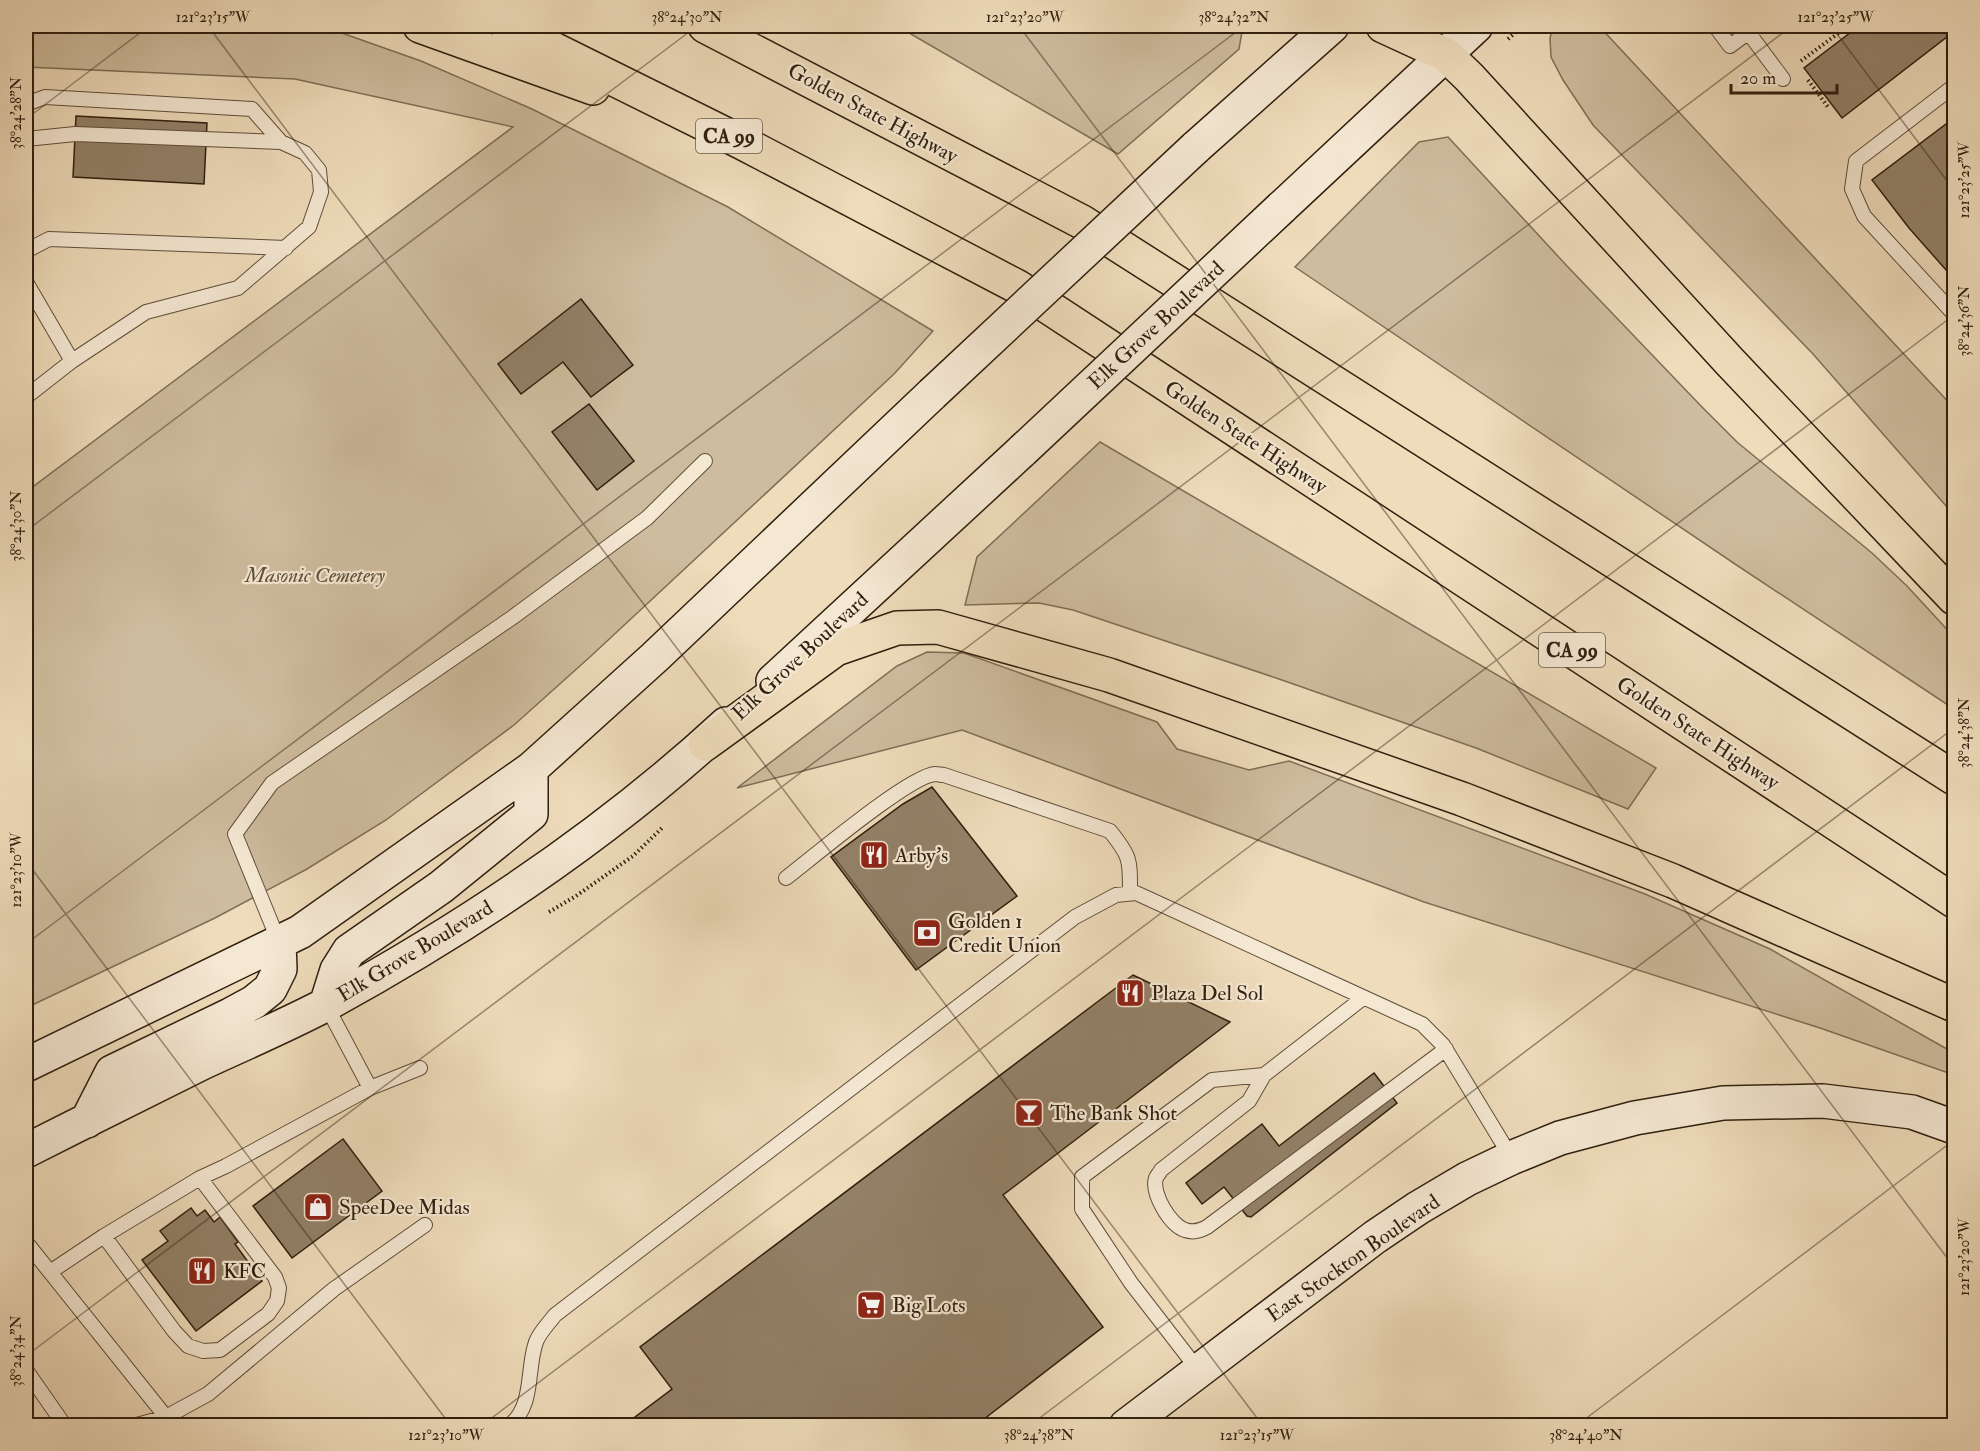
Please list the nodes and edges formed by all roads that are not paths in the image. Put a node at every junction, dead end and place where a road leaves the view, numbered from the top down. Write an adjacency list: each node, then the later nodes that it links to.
1 (420, 26): 15 (highway)
2 (507, 26): 15 (highway, Golden State Highway / CA 99)
3 (705, 26): 26 (highway, Golden State Highway)
4 (1332, 26): 25 (main road, bridge)
5 (1383, 26): 9 (highway)
6 (1476, 26): 9 (main road, Elk Grove Boulevard)
7 (1715, 26): 8 (lane)
8 (1752, 29): 10 (lane)
9 (1446, 55): 23 (highway); 24 (main road, Elk Grove Boulevard, bridge)
10 (1783, 78)
11 (1954, 86): 19 (lane)
12 (26, 104): 14 (lane)
13 (26, 139): 14 (lane)
14 (281, 142): 16 (lane)
15 (741, 142): 29 (highway, Golden State Highway / CA 99)
16 (286, 248): 17 (lane); 20 (lane)
17 (26, 251)
18 (26, 282): 20 (lane)
19 (1954, 314)
20 (72, 361): 21 (lane)
21 (26, 397)
22 (705, 461): 30 (lane)
23 (1954, 598)
24 (705, 744): 32 (main road, Elk Grove Boulevard); 33 (highway)
25 (531, 769): 30 (main road); 32 (main road)
26 (1954, 778)
27 (786, 878): 28 (lane)
28 (1130, 893): 31 (lane); 53 (lane)
29 (1954, 901)
30 (279, 942): 35 (main road); 39 (main road)
31 (1363, 998): 34 (lane); 37 (lane)
32 (326, 1005): 38 (lane); 39 (main road, Elk Grove Boulevard)
33 (1954, 1005)
34 (1446, 1049): 37 (lane); 42 (lane)
35 (26, 1065)
36 (420, 1068): 38 (lane)
37 (1264, 1075): 49 (lane)
38 (370, 1088): 43 (lane)
39 (87, 1121): 41 (main road, Elk Grove Boulevard)
40 (1954, 1127): 42 (main road, East Stockton Boulevard)
41 (26, 1151)
42 (1511, 1158): 49 (main road, East Stockton Boulevard)
43 (200, 1178): 45 (lane); 45 (lane)
44 (425, 1225): 50 (lane)
45 (104, 1236): 47 (lane)
46 (26, 1242): 47 (lane)
47 (50, 1272): 50 (lane)
48 (26, 1370): 51 (lane)
49 (1198, 1371): 54 (main road, East Stockton Boulevard)
50 (166, 1417): 52 (lane)
51 (65, 1425)
52 (133, 1425)
53 (509, 1425)
54 (1126, 1425)

